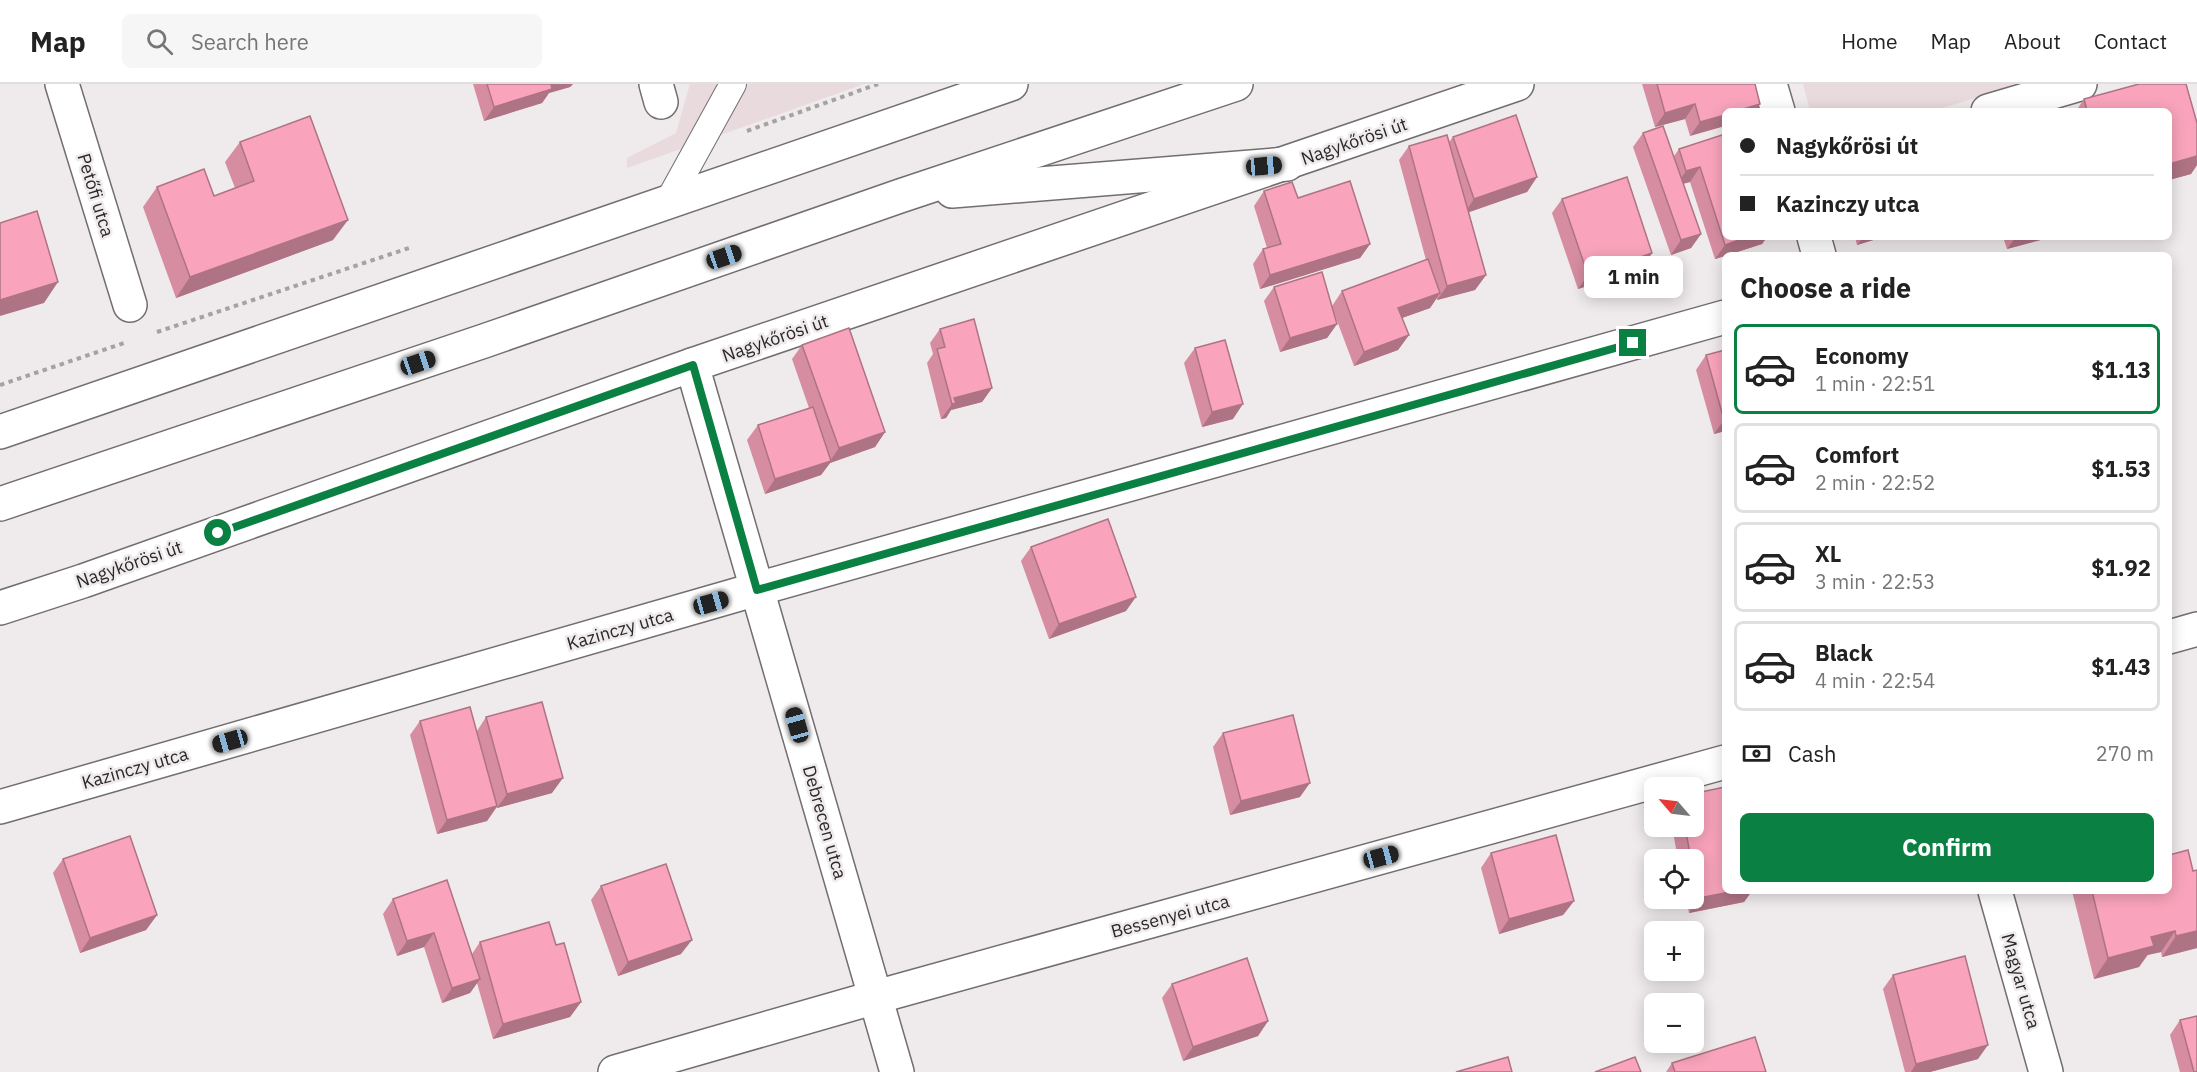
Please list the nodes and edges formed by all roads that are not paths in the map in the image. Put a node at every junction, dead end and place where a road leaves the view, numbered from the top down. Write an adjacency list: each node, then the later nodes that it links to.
1 (62, 84): 13 (street, Petőfi utca)
2 (733, 84): 12 (lane)
3 (1011, 84): 12 (street)
4 (1236, 84): 11 (street)
5 (1517, 84): 10 (street, Nagykőrösi út)
6 (1770, 84): 8 (street)
7 (2080, 84): 9 (street)
8 (1777, 108)
9 (1998, 108)
10 (1287, 164): 11 (street); 15 (street, Nagykőrösi út)
11 (900, 196): 17 (street)
12 (669, 200): 16 (street)
13 (130, 305)
14 (1722, 317): 18 (street, Kazinczy utca)
15 (693, 365): 18 (street, Debrecen utca); 19 (street, Nagykőrösi út)
16 (0, 432)
17 (0, 504)
18 (757, 590): 23 (street, Kazinczy utca); 25 (street, Debrecen utca)
19 (0, 608)
20 (2197, 629): 21 (street)
21 (2172, 636)
22 (1722, 763): 25 (street, Bessenyei utca)
23 (0, 807)
24 (1996, 894): 28 (street, Magyar utca)
25 (876, 998): 26 (street, Bessenyei utca); 27 (street, Debrecen utca)
26 (615, 1072)
27 (897, 1072)
28 (2046, 1072)

